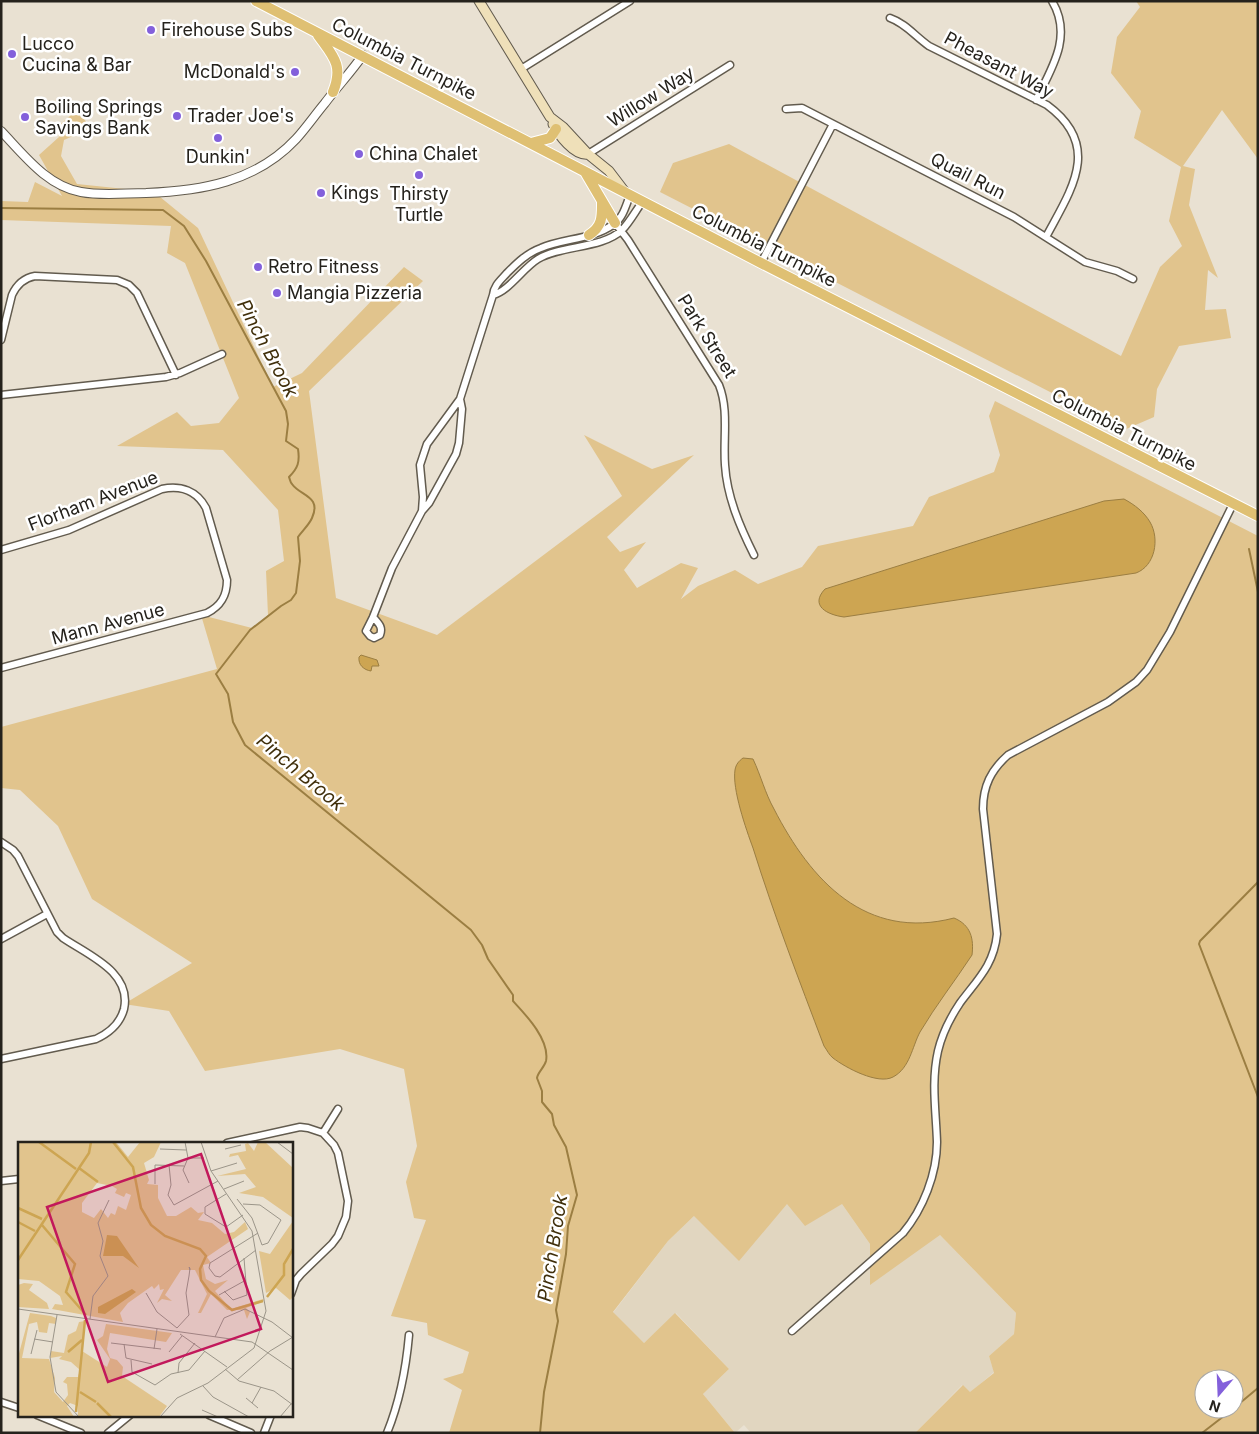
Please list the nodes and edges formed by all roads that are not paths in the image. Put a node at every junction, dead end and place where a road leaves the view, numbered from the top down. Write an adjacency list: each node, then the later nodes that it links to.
1 (256, 1): 6 (main road, Columbia Turnpike)
2 (479, 1): 9 (main road)
3 (630, 1): 9 (street)
4 (1052, 1): 11 (street)
5 (890, 18): 11 (street, Pheasant Way)
6 (316, 32): 7 (main road, Columbia Turnpike); 10 (main road)
7 (363, 56): 10 (street); 17 (main road, Columbia Turnpike)
8 (730, 65): 18 (street, Willow Way)
9 (521, 69): 13 (main road)
10 (333, 92): 16 (street)
11 (1036, 100): 25 (street, Pheasant Way)
12 (786, 109): 14 (street, Quail Run)
13 (550, 117): 15 (main road); 18 (main road)
14 (832, 124): 25 (street, Quail Run); 26 (street)
15 (556, 129): 17 (main road); 18 (main road)
16 (1, 130)
17 (531, 143): 19 (main road, Columbia Turnpike)
18 (588, 154): 20 (main road)
19 (584, 171): 20 (main road, Columbia Turnpike); 21 (main road)
20 (628, 193): 22 (main road, Columbia Turnpike); 23 (street)
21 (602, 200): 23 (main road); 24 (main road)
22 (643, 201): 23 (street); 26 (main road, Columbia Turnpike)
23 (618, 227): 24 (street); 28 (street); 38 (street, Park Street)
24 (589, 235): 28 (street)
25 (1046, 237): 27 (street, Quail Run)
26 (761, 263): 34 (main road, Columbia Turnpike)
27 (1133, 279)
28 (493, 295): 33 (street)
29 (1, 340): 31 (street)
30 (222, 354): 31 (street)
31 (176, 375): 32 (street)
32 (1, 395)
33 (460, 399): 35 (street); 35 (street)
34 (1233, 504): 36 (main road, Columbia Turnpike); 52 (street)
35 (422, 511): 40 (street)
36 (1258, 516)
37 (1, 550): 39 (street, Florham Avenue)
38 (754, 556)
39 (220, 604): 41 (street, Mann Avenue)
40 (373, 617)
41 (1, 668)
42 (1, 842): 43 (street)
43 (47, 914): 44 (street); 45 (street)
44 (1, 939)
45 (1, 1059)
46 (338, 1109): 47 (street)
47 (323, 1134): 48 (street); 51 (street)
48 (232, 1142)
49 (18, 1179): 50 (street)
50 (1, 1181)
51 (292, 1291)
52 (792, 1331)
53 (410, 1335): 64 (street)
54 (1, 1402): 55 (street)
55 (18, 1408)
56 (39, 1416): 60 (street)
57 (129, 1416): 61 (street)
58 (211, 1416): 62 (street)
59 (271, 1416): 63 (street)
60 (81, 1433)
61 (108, 1433)
62 (251, 1433)
63 (264, 1433)
64 (387, 1433)

